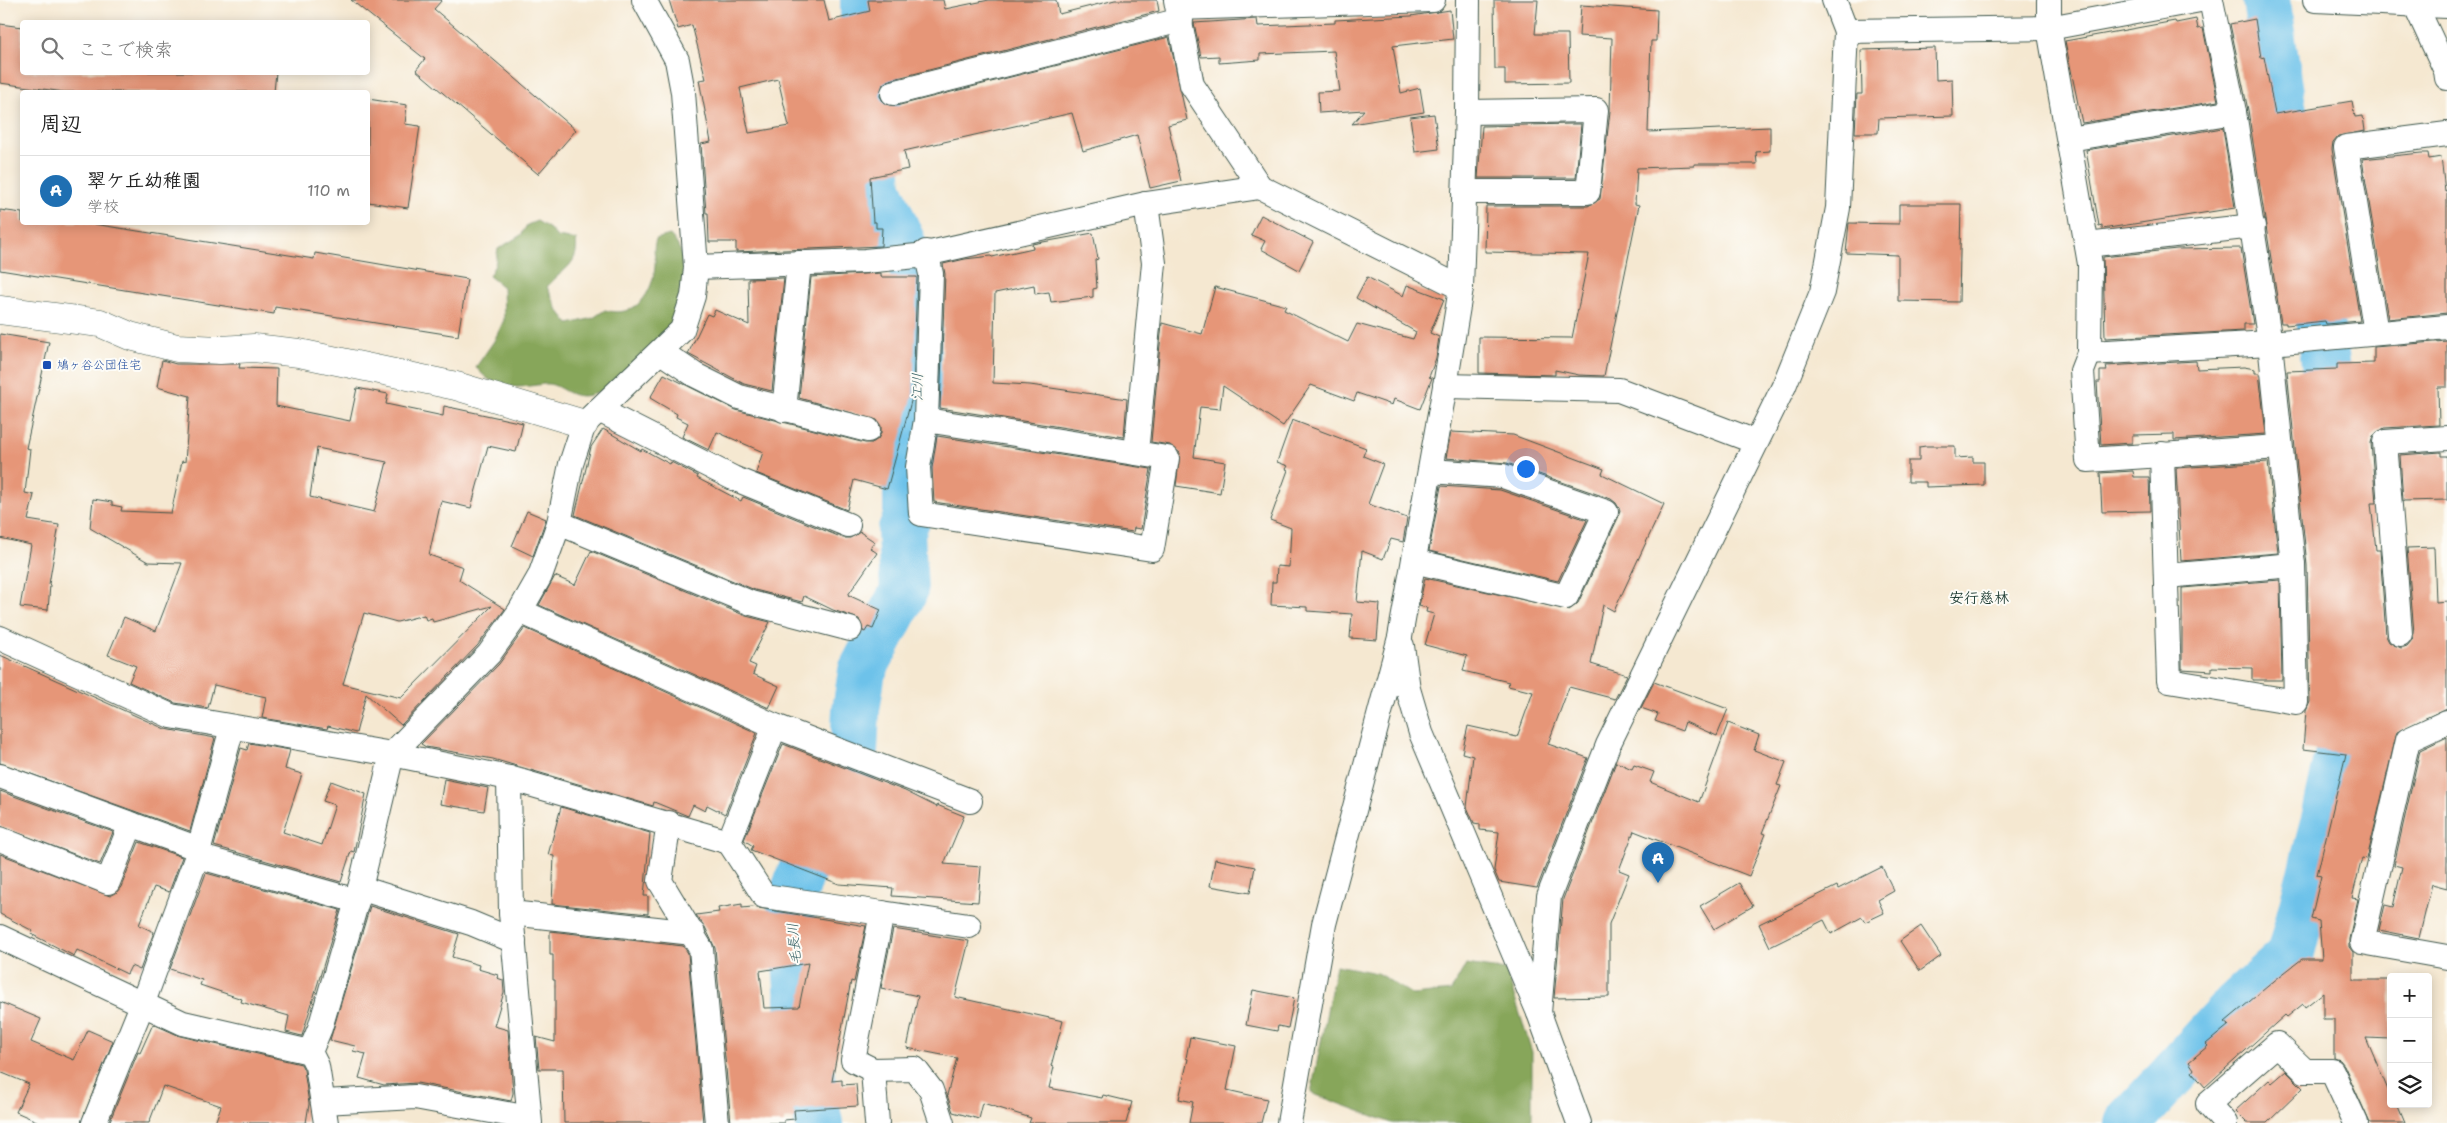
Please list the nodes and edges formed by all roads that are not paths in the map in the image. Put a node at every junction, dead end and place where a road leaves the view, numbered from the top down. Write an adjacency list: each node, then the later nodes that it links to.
1 (644, 0): 27 (street)
2 (1433, 0): 11 (street)
3 (1468, 0): 16 (street)
4 (1834, 0): 13 (street)
5 (2049, 0): 12 (street)
6 (2200, 0): 12 (street)
7 (2211, 0): 17 (street)
8 (2315, 0): 9 (street)
9 (2413, 2): 10 (street); 14 (street)
10 (2447, 6)
11 (1178, 9): 15 (street); 20 (street)
12 (2049, 28): 13 (street); 19 (street)
13 (1846, 31): 41 (street)
14 (2447, 78)
15 (893, 93)
16 (1467, 112): 21 (street); 21 (street)
17 (2234, 112): 19 (street); 23 (street)
18 (2447, 134): 31 (street)
19 (2068, 139): 24 (street)
20 (1260, 187): 22 (street); 28 (street)
21 (1464, 192): 28 (street)
22 (1146, 204): 25 (street); 43 (street)
23 (2253, 226): 24 (street); 32 (street)
24 (2087, 246): 34 (street)
25 (926, 252): 26 (street); 38 (street)
26 (799, 264): 27 (street); 36 (street)
27 (696, 267): 33 (street)
28 (1461, 288): 35 (street)
29 (0, 310): 37 (street)
30 (2447, 327): 31 (street)
31 (2376, 333): 32 (street)
32 (2270, 343): 34 (street); 42 (street)
33 (661, 352): 36 (street); 37 (street)
34 (2089, 353): 44 (street)
35 (1445, 386): 41 (street); 45 (street)
36 (784, 410): 39 (street)
37 (592, 417): 46 (street); 47 (street)
38 (926, 420): 43 (street); 43 (street)
39 (868, 430)
40 (2447, 438): 53 (street)
41 (1756, 442): 77 (street)
42 (2279, 446): 44 (street); 49 (street)
43 (1136, 453)
44 (2162, 454): 50 (street)
45 (1430, 471): 48 (street); 48 (street)
46 (559, 523): 51 (street); 52 (street)
47 (848, 524)
48 (1414, 561): 54 (street)
49 (2293, 565): 50 (street); 50 (street)
50 (2166, 576)
51 (520, 611): 57 (street); 59 (street)
52 (850, 629)
53 (2400, 634)
54 (1400, 637): 77 (street); 86 (street)
55 (0, 638): 58 (street)
56 (2447, 722): 75 (street)
57 (775, 726): 62 (street); 66 (street)
58 (232, 728): 59 (street); 67 (street)
59 (392, 754): 61 (street); 68 (street)
60 (0, 776): 64 (street)
61 (509, 778): 63 (street); 69 (street)
62 (970, 800)
63 (669, 823): 66 (street); 72 (street)
64 (131, 824): 65 (street); 67 (street)
65 (0, 839)
66 (730, 842): 70 (street)
67 (198, 853): 68 (street); 76 (street)
68 (359, 894): 74 (street); 78 (street)
69 (511, 913): 72 (street); 74 (street)
70 (882, 913): 71 (street); 79 (street)
71 (969, 926)
72 (693, 933): 83 (street)
73 (0, 937): 76 (street)
74 (514, 941): 81 (street)
75 (2447, 957)
76 (142, 1005): 78 (street); 82 (street)
77 (1539, 1013): 87 (street)
78 (310, 1052): 80 (street)
79 (873, 1070): 84 (street); 85 (street)
80 (325, 1113): 81 (street)
81 (530, 1120)
82 (94, 1123)
83 (717, 1123)
84 (877, 1123)
85 (942, 1123)
86 (1289, 1123)
87 (1579, 1123)
88 (2225, 1123): 89 (street)
89 (2356, 1123)

